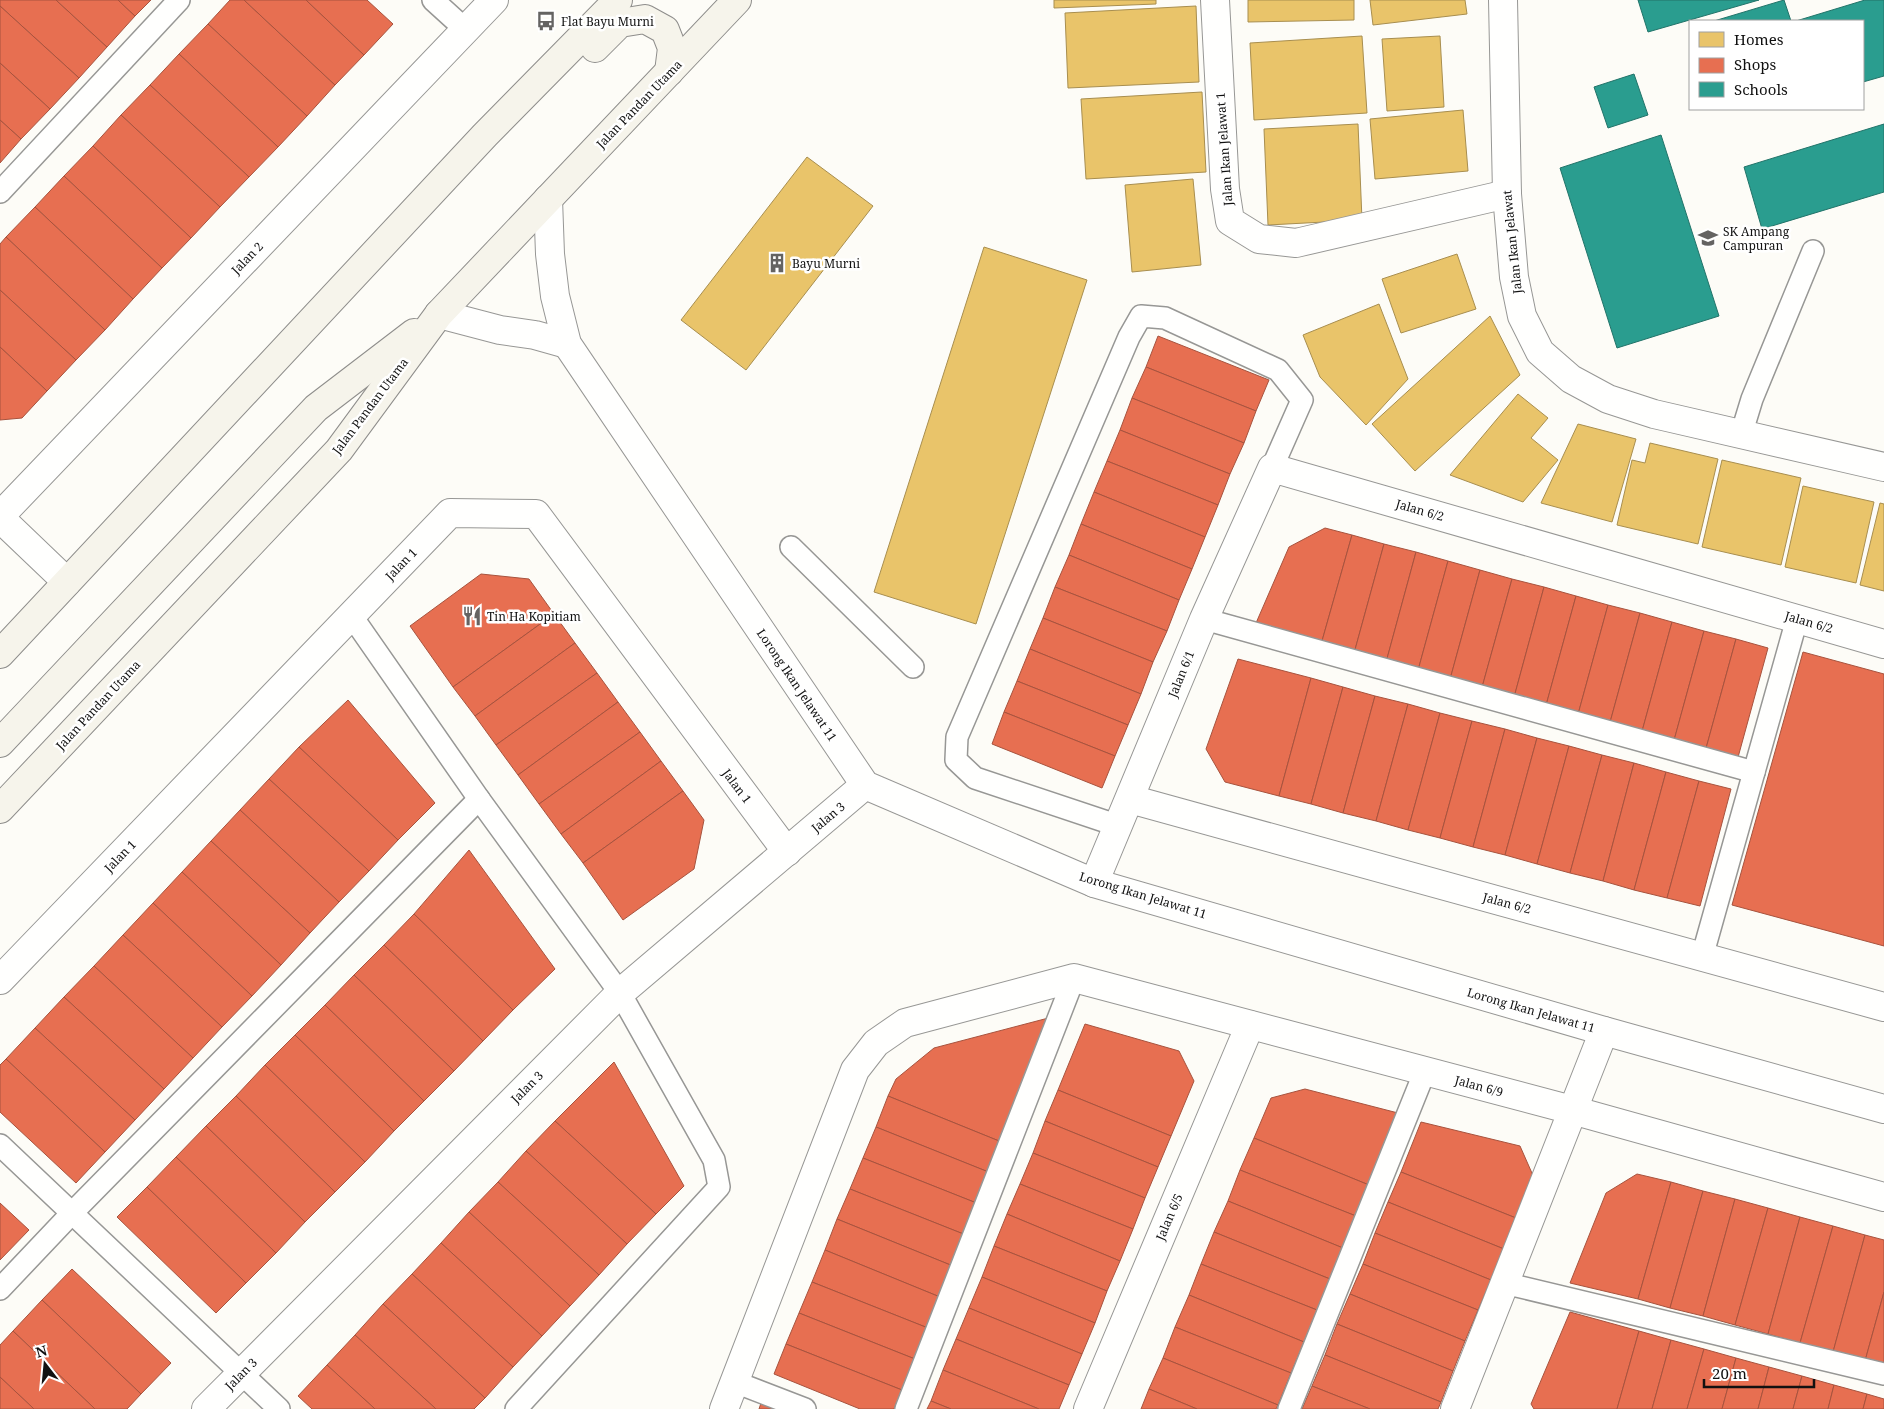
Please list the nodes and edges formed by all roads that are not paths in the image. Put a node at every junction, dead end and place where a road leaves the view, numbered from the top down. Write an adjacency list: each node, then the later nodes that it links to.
1 (179, 0): 11 (lane)
2 (433, 0): 8 (lane)
3 (494, 0): 8 (street, Jalan 2)
4 (618, 0): 10 (main road)
5 (737, 0): 9 (main road, Jalan Pandan Utama)
6 (1214, 0): 12 (street, Jalan Ikan Jelawat 1)
7 (1503, 0): 12 (street, Jalan Ikan Jelawat)
8 (466, 30): 20 (street, Jalan 2)
9 (669, 72): 10 (main road); 13 (main road, Jalan Pandan Utama)
10 (485, 135): 22 (main road)
11 (0, 192)
12 (1507, 194): 17 (street, Jalan Ikan Jelawat)
13 (548, 199): 15 (main road, Jalan Pandan Utama); 16 (street, Lorong Ikan Jelawat 11)
14 (1813, 251): 17 (lane)
15 (439, 314): 16 (street); 29 (main road); 34 (main road, Jalan Pandan Utama)
16 (567, 344): 31 (street, Lorong Ikan Jelawat 11)
17 (1741, 435): 18 (street, Jalan Ikan Jelawat)
18 (1884, 466)
19 (1272, 468): 24 (street, Jalan 6/2); 25 (street, Jalan 6/1); 35 (lane)
20 (0, 517): 22 (street)
21 (791, 548): 28 (lane)
22 (67, 582): 27 (main road)
23 (351, 615): 32 (lane); 36 (street, Jalan 1); 40 (street, Jalan 1)
24 (1797, 619): 26 (street, Jalan 6/2); 30 (lane)
25 (1204, 620): 30 (lane); 33 (street, Jalan 6/1)
26 (1884, 644)
27 (0, 654)
28 (913, 668)
29 (0, 743)
30 (1754, 772): 38 (lane)
31 (865, 785): 36 (street, Jalan 3); 37 (street, Lorong Ikan Jelawat 11)
32 (480, 799): 41 (lane); 50 (lane)
33 (1130, 799): 35 (street, Jalan 6/1); 38 (street, Jalan 6/2)
34 (0, 809)
35 (1119, 826): 37 (street, Jalan 6/1)
36 (787, 852): 41 (street, Jalan 3)
37 (1094, 882): 44 (street, Lorong Ikan Jelawat 11)
38 (1702, 957): 42 (street, Jalan 6/2)
39 (1074, 978): 43 (street, Jalan 6/9); 55 (street); 61 (lane)
40 (0, 980)
41 (620, 993): 53 (street, Jalan 3); 58 (lane)
42 (1884, 1007)
43 (1250, 1025): 45 (street, Jalan 6/9); 62 (street, Jalan 6/5)
44 (1604, 1031): 46 (street, Lorong Ikan Jelawat 11); 47 (street)
45 (1425, 1071): 47 (street, Jalan 6/9); 63 (lane)
46 (1884, 1109)
47 (1572, 1110): 49 (street, Jalan 6/9); 51 (street)
48 (0, 1145): 50 (lane)
49 (1884, 1197)
50 (72, 1213): 52 (lane); 53 (lane)
51 (1504, 1283): 54 (lane); 64 (street)
52 (0, 1289)
53 (242, 1373): 56 (street, Jalan 3); 57 (lane)
54 (1884, 1374)
55 (735, 1382): 59 (street); 60 (lane)
56 (206, 1409)
57 (279, 1409)
58 (516, 1409)
59 (724, 1409)
60 (805, 1409)
61 (906, 1409)
62 (1088, 1409)
63 (1289, 1409)
64 (1455, 1409)

